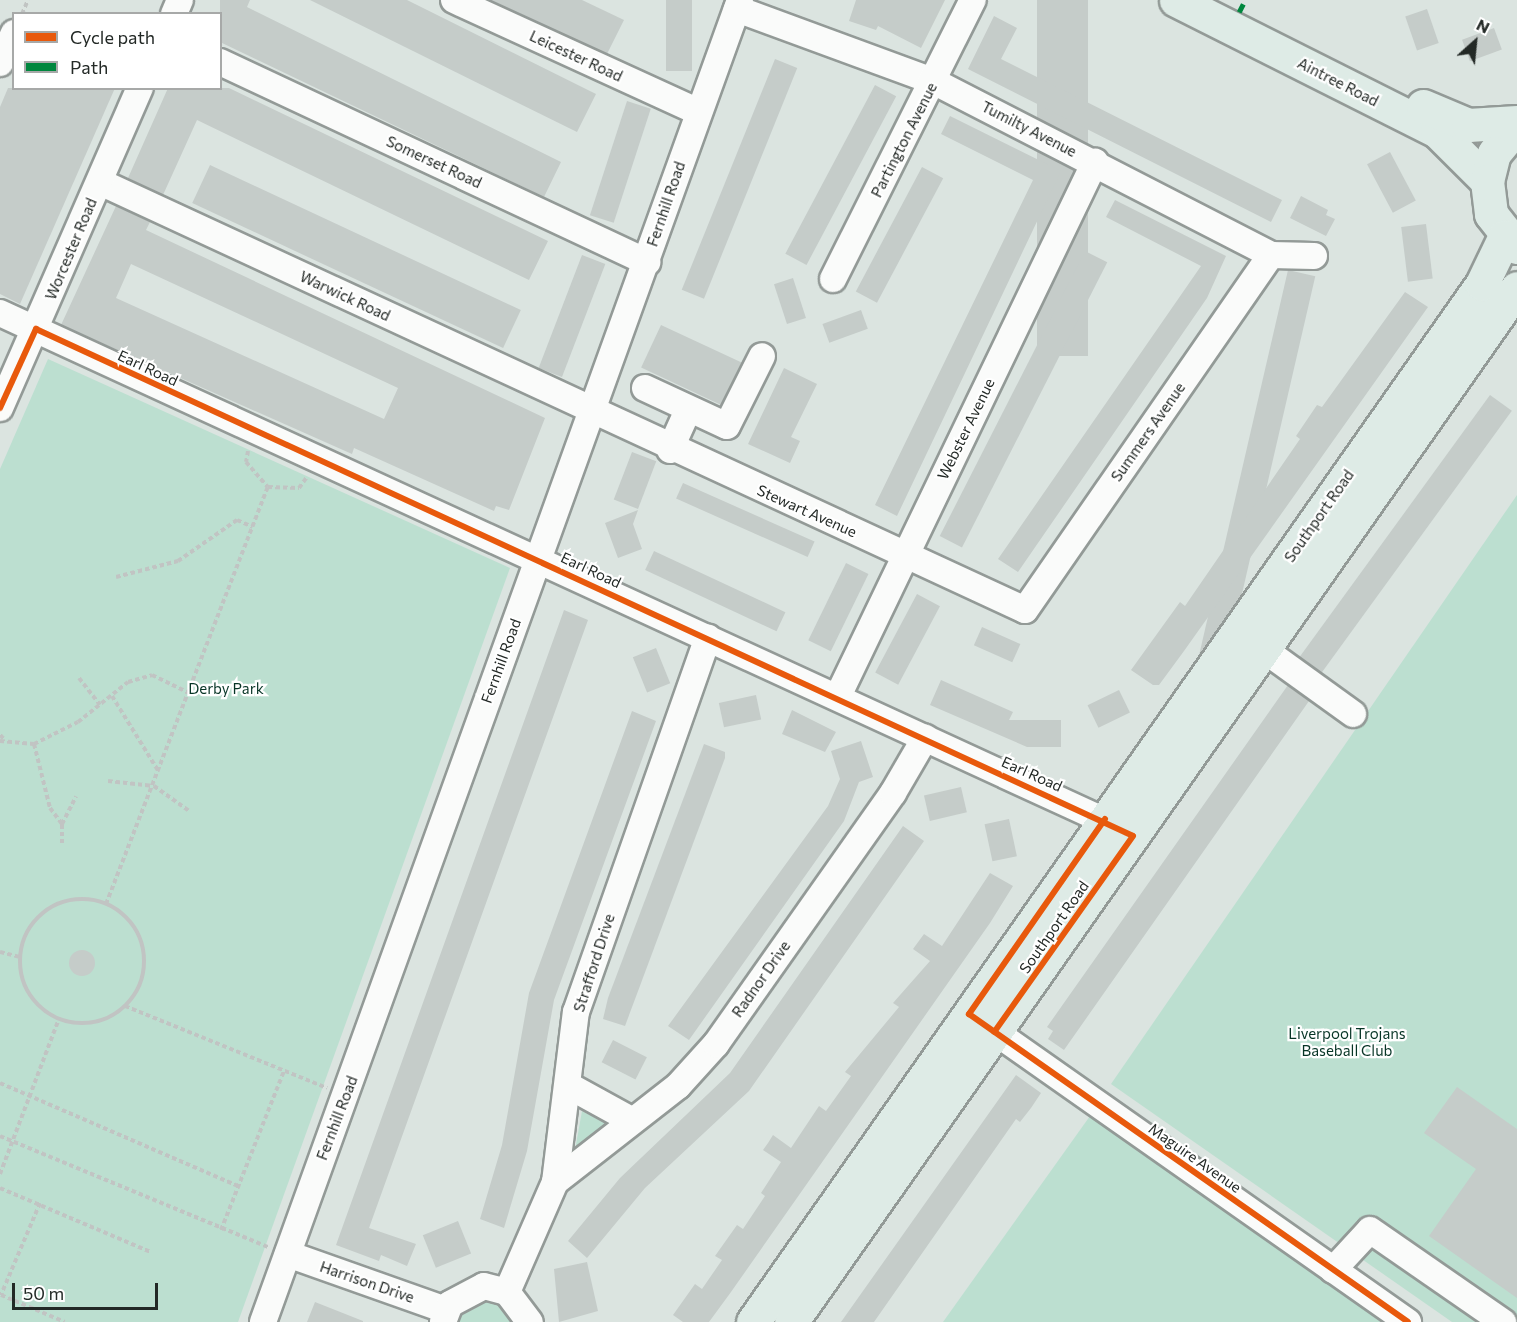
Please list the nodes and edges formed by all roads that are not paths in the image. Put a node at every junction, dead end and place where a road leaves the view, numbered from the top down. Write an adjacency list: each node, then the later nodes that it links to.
1 (454, 0): 11 (street, Leicester Road)
2 (973, 0): 9 (street, Partington Avenue)
3 (1176, 0): 14 (main road, Aintree Road)
4 (1216, 0): 12 (main road, Aintree Road)
5 (739, 4): 9 (street, Tumilty Avenue); 11 (street, Fernhill Road)
6 (12, 37): 7 (street)
7 (0, 63)
8 (222, 63): 19 (street, Somerset Road)
9 (933, 81): 13 (street, Tumilty Avenue); 20 (street, Partington Avenue)
10 (139, 90): 15 (street, Worcester Road)
11 (697, 111): 19 (street, Fernhill Road)
12 (1517, 124): 14 (main road)
13 (1095, 162): 17 (street, Tumilty Avenue); 30 (street, Webster Avenue)
14 (1487, 181): 16 (main road)
15 (100, 182): 23 (street, Worcester Road); 27 (street, Warwick Road)
16 (1511, 242): 38 (main road, Southport Road)
17 (1271, 255): 18 (street, Tumilty Avenue); 32 (street, Summers Avenue)
18 (1314, 256)
19 (647, 262): 27 (street, Fernhill Road)
20 (833, 279)
21 (1517, 288): 34 (main road, Southport Road)
22 (0, 313): 23 (street, Earl Road)
23 (36, 329): 26 (street, Worcester Road); 31 (street, Earl Road)
24 (762, 356): 28 (street)
25 (645, 388): 28 (street)
26 (0, 408)
27 (591, 409): 29 (street, Stewart Avenue); 31 (street, Fernhill Road)
28 (688, 410): 29 (street)
29 (670, 450): 30 (street, Stewart Avenue)
30 (906, 555): 32 (street, Stewart Avenue); 35 (street, Webster Avenue)
31 (539, 558): 33 (street, Earl Road); 43 (street, Fernhill Road)
32 (1025, 610)
33 (708, 638): 35 (street, Earl Road); 40 (street, Strafford Drive)
34 (1263, 649): 36 (street); 38 (main road, Southport Road)
35 (838, 696): 37 (street, Earl Road)
36 (1353, 714)
37 (925, 738): 38 (street, Earl Road); 41 (street, Radnor Drive)
38 (1119, 828): 39 (main road, Southport Road)
39 (982, 1023): 44 (street, Maguire Avenue); 49 (main road, Southport Road); 50 (main road, Southport Road)
40 (571, 1087): 41 (street); 42 (street, Strafford Drive)
41 (631, 1120): 42 (street, Radnor Drive)
42 (555, 1182): 45 (street, Strafford Drive)
43 (288, 1254): 46 (street, Harrison Drive); 47 (street, Fernhill Road)
44 (1333, 1270): 51 (street, Maguire Avenue); 52 (street)
45 (507, 1292): 46 (street, Harrison Drive); 48 (street)
46 (444, 1316)
47 (263, 1322)
48 (530, 1322)
49 (753, 1322)
50 (791, 1322)
51 (1408, 1322)
52 (1503, 1322)

